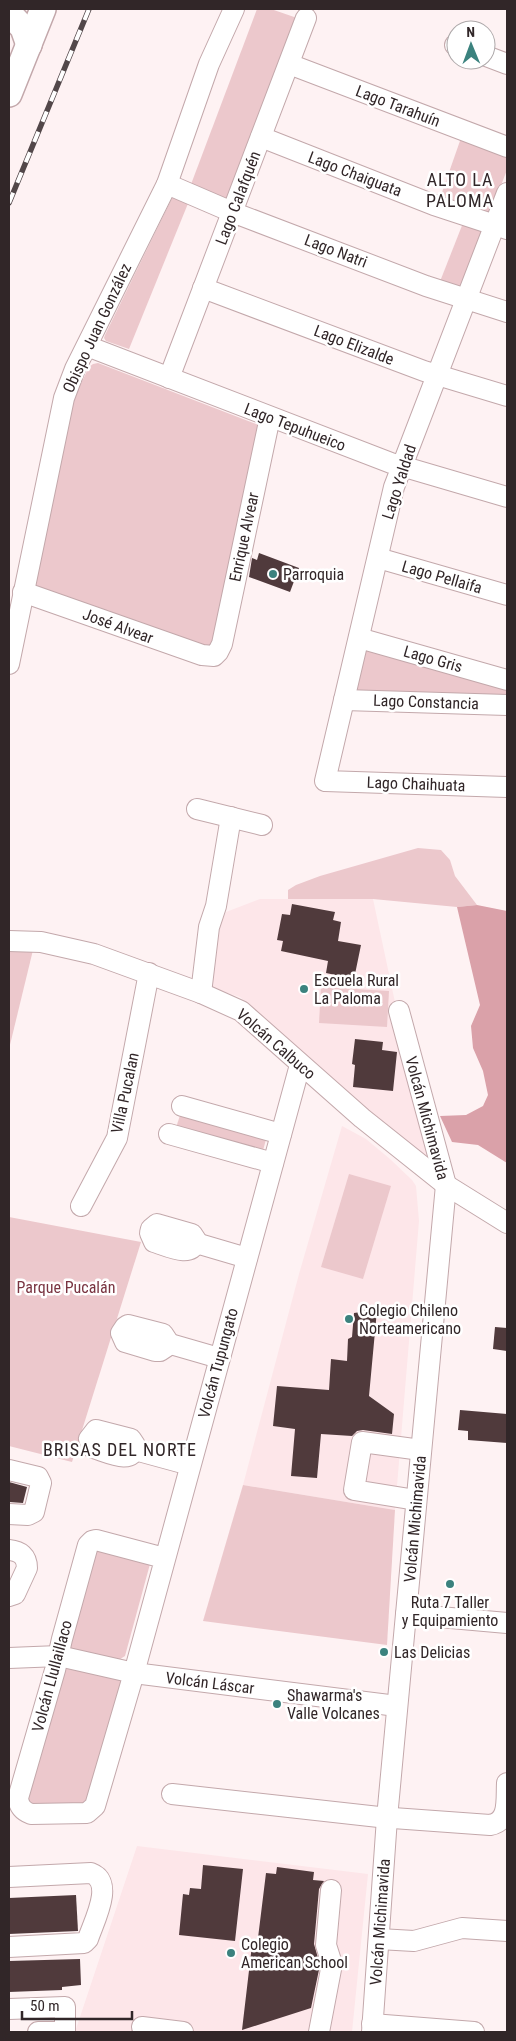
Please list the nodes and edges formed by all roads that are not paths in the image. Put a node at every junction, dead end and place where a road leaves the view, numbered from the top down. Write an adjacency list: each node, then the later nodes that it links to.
1 (43, 9): 4 (main road)
2 (234, 9): 9 (street, Obispo Juan González)
3 (306, 18): 5 (street, Lago Calafquén)
4 (16, 23): 6 (main road)
5 (289, 64): 7 (street, Lago Calafquén); 8 (street, Lago Tarahuín)
6 (9, 94)
7 (261, 137): 11 (street, Lago Calafquén); 12 (street, Lago Chaiguata)
8 (507, 147)
9 (167, 184): 11 (street, Lago Natri); 16 (street, Obispo Juan González)
10 (507, 193): 12 (street, Lago Yaldad)
11 (232, 212): 13 (street, Lago Calafquén); 14 (street, Lago Natri)
12 (501, 228): 14 (street, Lago Yaldad)
13 (204, 288): 17 (street, Lago Elizalde); 18 (street, Lago Calafquén)
14 (466, 299): 15 (street, Lago Natri); 17 (street, Lago Yaldad)
15 (507, 312)
16 (87, 346): 18 (street, Lago Tepuhueico); 24 (street, Obispo Juan González)
17 (438, 375): 19 (street, Lago Elizalde); 21 (street, Lago Yaldad)
18 (169, 378): 20 (street, Lago Tepuhueico)
19 (507, 396)
20 (270, 417): 21 (street, Lago Tepuhueico); 27 (street, Enrique Alvear)
21 (402, 467): 22 (street, Lago Tepuhueico); 23 (street, Lago Yaldad)
22 (507, 497)
23 (378, 558): 25 (street, Lago Pellaifa); 26 (street, Lago Yaldad)
24 (23, 592): 27 (street, José Alvear); 28 (street, Obispo Juan González)
25 (507, 595)
26 (359, 638): 29 (street, Lago Gris); 30 (street, Lago Yaldad)
27 (214, 656)
28 (9, 664)
29 (507, 680)
30 (344, 700): 31 (street, Lago Constancia); 32 (street, Lago Yaldad)
31 (507, 705)
32 (325, 782): 33 (street, Lago Chaihuata)
33 (507, 786)
34 (197, 809): 35 (street)
35 (231, 817): 36 (street); 39 (street)
36 (262, 825)
37 (9, 941): 38 (street, Volcán Calbuco)
38 (149, 973): 39 (street, Volcán Calbuco); 47 (street, Villa Pucalan)
39 (201, 993): 41 (street, Volcán Calbuco)
40 (399, 1011): 46 (street, Volcán Michimavida)
41 (300, 1065): 44 (street, Volcán Tupungato); 46 (street, Volcán Calbuco)
42 (182, 1106): 44 (street)
43 (169, 1134): 45 (street)
44 (281, 1134): 45 (street, Volcán Tupungato)
45 (273, 1163): 50 (street, Volcán Tupungato)
46 (446, 1185): 48 (street, Volcán Calbuco); 54 (street, Volcán Michimavida)
47 (81, 1206)
48 (507, 1223)
49 (196, 1243): 50 (street)
50 (247, 1258): 52 (street, Volcán Tupungato)
51 (167, 1343): 52 (street)
52 (219, 1358): 55 (street, Volcán Tupungato)
53 (135, 1450): 55 (street)
54 (421, 1450): 57 (street, Volcán Michimavida); 57 (street)
55 (190, 1465): 60 (street, Volcán Tupungato)
56 (9, 1470): 58 (street)
57 (416, 1500): 62 (street, Volcán Michimavida)
58 (9, 1514)
59 (9, 1550): 61 (street)
60 (164, 1558): 64 (street, Volcán Llullaillaco); 66 (street, Volcán Tupungato)
61 (9, 1596)
62 (406, 1614): 63 (street); 67 (street, Volcán Michimavida)
63 (507, 1624)
64 (56, 1656): 65 (street, Volcán Láscar); 66 (street, Volcán Láscar); 70 (street, Volcán Llullaillaco)
65 (9, 1658)
66 (134, 1673): 67 (street, Volcán Láscar); 70 (street, Volcán Tupungato)
67 (397, 1706): 71 (street, Volcán Michimavida)
68 (507, 1783): 72 (street)
69 (172, 1794): 71 (street)
70 (95, 1806)
71 (387, 1818): 72 (street); 76 (street, Volcán Michimavida)
72 (504, 1825)
73 (9, 1877): 77 (street)
74 (331, 1890): 83 (street)
75 (507, 1931): 76 (street)
76 (379, 1939): 80 (street, Volcán Michimavida)
77 (9, 1947)
78 (9, 2008): 81 (street)
79 (142, 2027): 82 (street)
80 (372, 2028): 84 (street)
81 (38, 2032)
82 (183, 2032)
83 (319, 2032)
84 (474, 2032)

